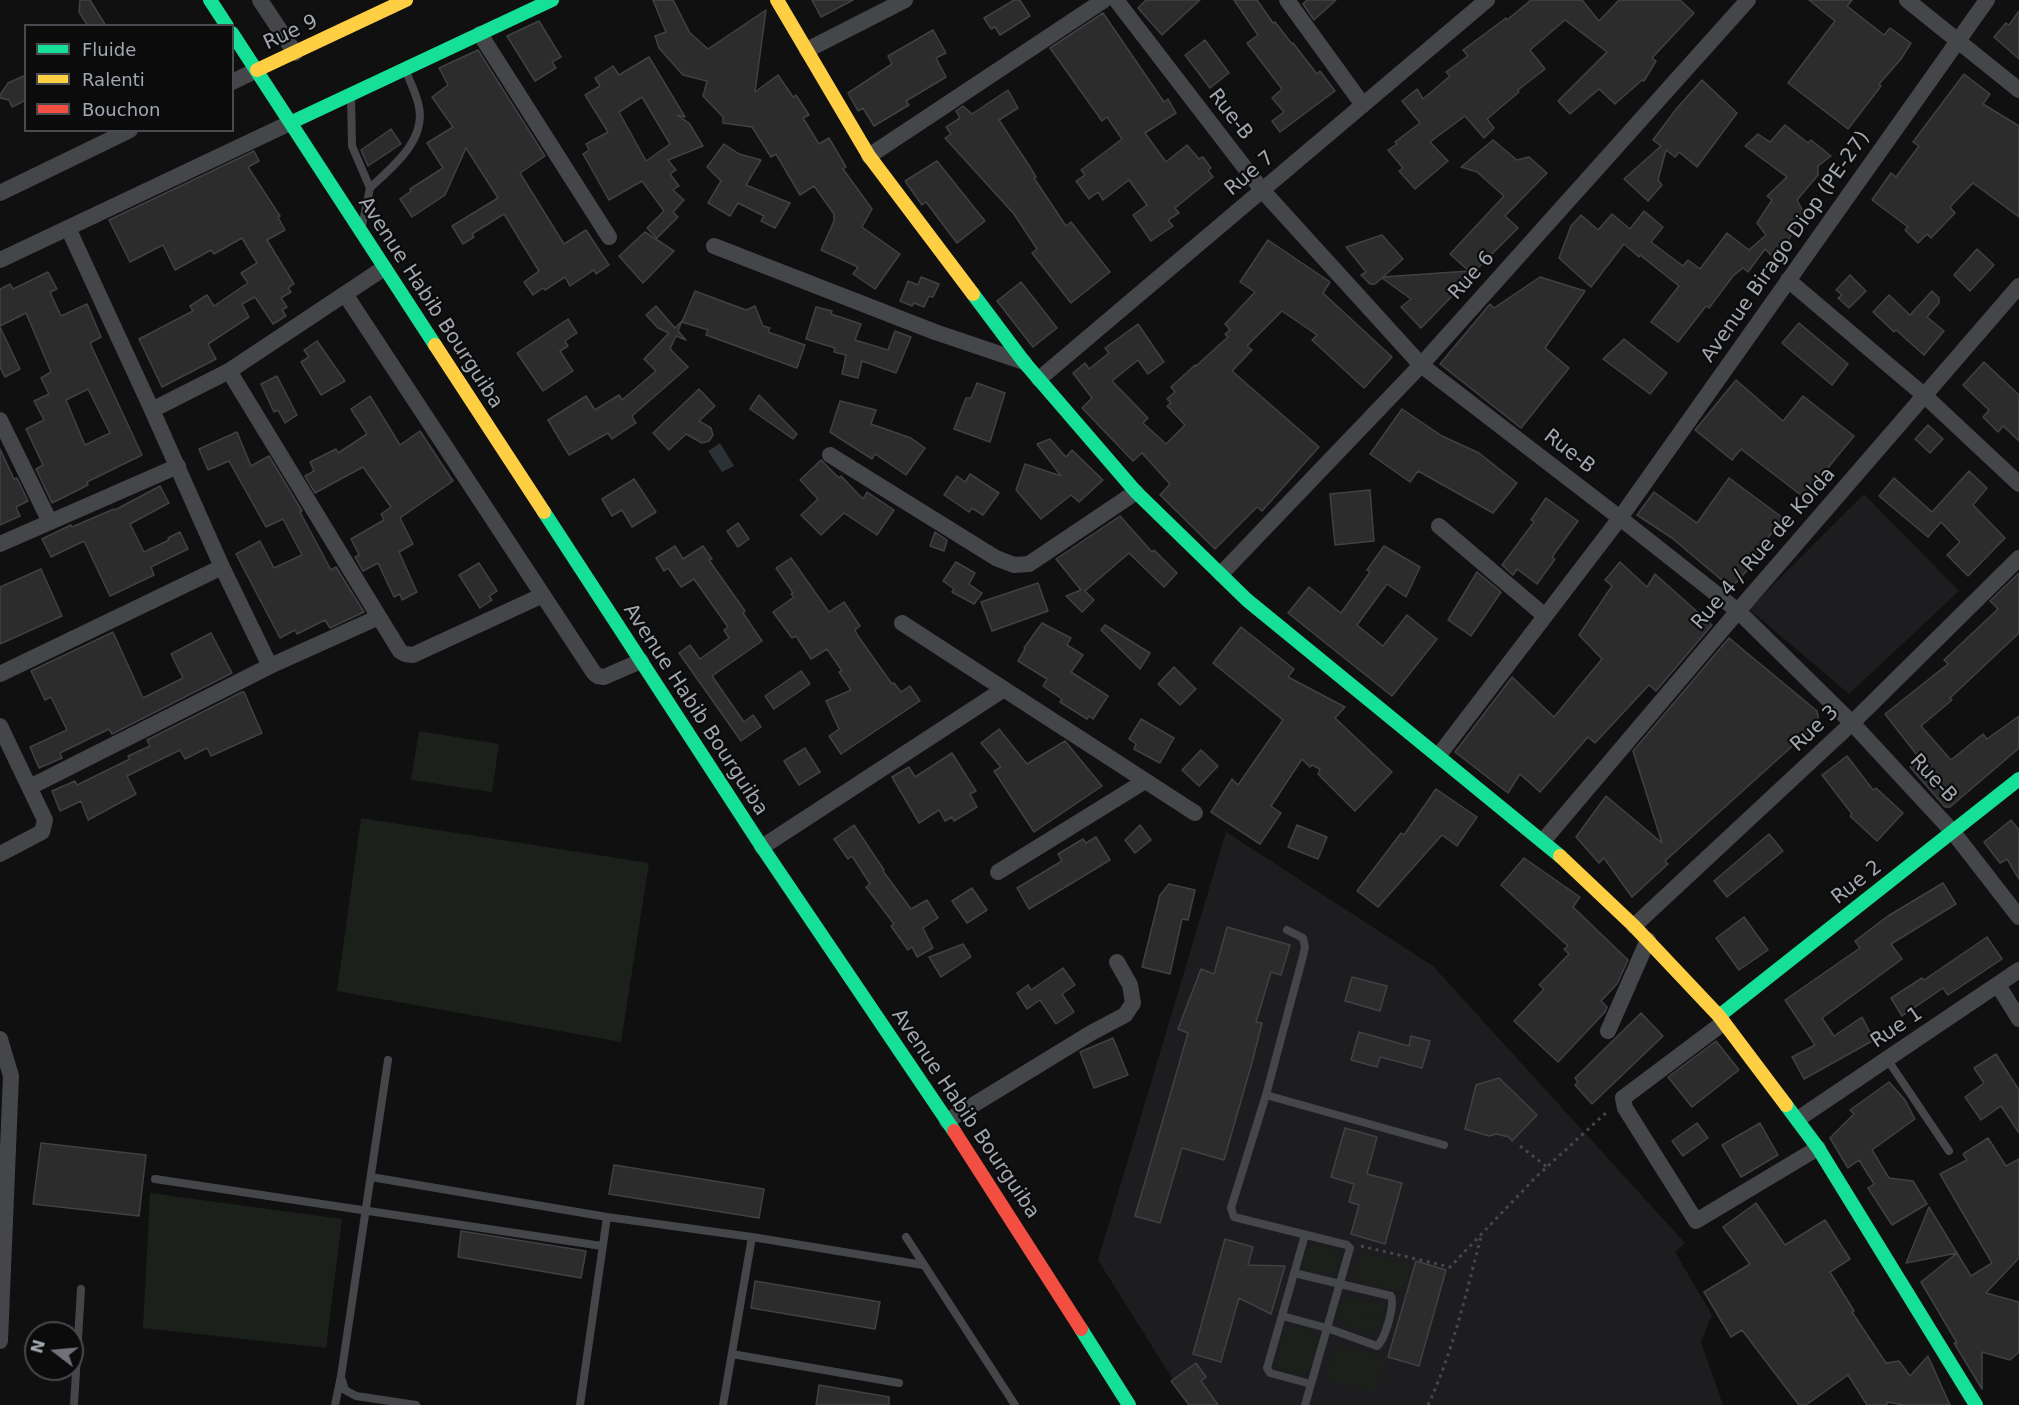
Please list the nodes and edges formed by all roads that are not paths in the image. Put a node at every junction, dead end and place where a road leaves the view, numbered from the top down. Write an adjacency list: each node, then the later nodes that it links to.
1 (210, 0): 14 (street)
2 (260, 0): 19 (street)
3 (406, 0): 19 (street, Rue 9)
4 (552, 0): 15 (street)
5 (777, 0): 18 (street)
6 (905, 0): 18 (street)
7 (1104, 0): 28 (street)
8 (1116, 0): 30 (street, Rue-B)
9 (1287, 0): 25 (street)
10 (1487, 0): 25 (street, Rue 7)
11 (1748, 0): 42 (street, Rue 6)
12 (1906, 0): 17 (street)
13 (1987, 0): 17 (street, Avenue Birago Diop (PE-27))
14 (226, 24)
15 (480, 34): 20 (street); 34 (street)
16 (234, 36): 21 (street, Avenue Habib Bourguiba)
17 (1958, 41): 23 (street); 38 (street, Avenue Birago Diop (PE-27))
18 (807, 50): 28 (street)
19 (295, 53): 21 (street, Rue 9)
20 (405, 69): 24 (street); 29 (lane)
21 (257, 70): 22 (street); 26 (street, Avenue Habib Bourguiba)
22 (234, 80)
23 (2019, 90)
24 (351, 93): 26 (street); 29 (lane)
25 (1363, 105): 30 (street, Rue 7)
26 (292, 122): 32 (street); 33 (street, Avenue Habib Bourguiba)
27 (126, 132): 31 (street)
28 (869, 156): 41 (street)
29 (370, 188): 33 (lane)
30 (1262, 190): 42 (street, Rue-B); 44 (street, Rue 7)
31 (0, 193)
32 (68, 228): 36 (street); 46 (street)
33 (361, 232): 37 (street, Avenue Habib Bourguiba)
34 (609, 237)
35 (714, 246): 41 (street)
36 (0, 260)
37 (384, 268): 40 (street); 64 (street, Avenue Habib Bourguiba)
38 (1788, 280): 45 (street); 52 (street, Avenue Birago Diop (PE-27))
39 (2019, 286): 45 (street, Rue 4 / Rue de Kolda)
40 (345, 294): 43 (street); 59 (street)
41 (1024, 362): 44 (street)
42 (1421, 365): 52 (street, Rue-B); 58 (street, Rue 6)
43 (229, 371): 46 (street); 62 (street)
44 (1039, 379): 51 (street)
45 (1925, 396): 50 (street); 60 (street, Rue 4 / Rue de Kolda)
46 (152, 410): 49 (street)
47 (0, 420): 53 (street)
48 (830, 455): 51 (street)
49 (178, 466): 53 (street); 57 (street)
50 (2019, 484)
51 (1136, 492): 58 (street)
52 (1620, 518): 60 (street, Rue-B); 61 (street, Avenue Birago Diop (PE-27))
53 (50, 522): 55 (street)
54 (1439, 526): 61 (street)
55 (0, 544)
56 (2019, 558): 68 (street, Rue 3)
57 (222, 567): 65 (street); 66 (street)
58 (1221, 574): 70 (street)
59 (543, 595): 62 (street); 64 (street)
60 (1737, 611): 68 (street, Rue-B); 76 (street, Rue 4 / Rue de Kolda)
61 (1545, 616): 70 (street, Avenue Birago Diop (PE-27))
62 (379, 617): 65 (street)
63 (902, 623): 67 (street)
64 (640, 662): 77 (street, Avenue Habib Bourguiba)
65 (270, 666): 73 (street)
66 (0, 674)
67 (1004, 689): 72 (street); 77 (street)
68 (1852, 723): 75 (street, Rue-B); 81 (street, Rue 3)
69 (0, 726): 73 (street)
70 (1439, 755): 76 (street)
71 (2019, 779): 75 (street, Rue 2)
72 (1145, 782): 74 (street); 79 (street)
73 (30, 787): 78 (street)
74 (1195, 813)
75 (1953, 832): 80 (street, Rue-B); 87 (street, Rue 2)
76 (1543, 842): 81 (street)
77 (762, 847): 95 (street, Avenue Habib Bourguiba)
78 (0, 854)
79 (998, 872)
80 (2019, 917)
81 (1634, 926): 83 (street)
82 (1287, 930): 93 (lane)
83 (1648, 940): 87 (street); 89 (street)
84 (1118, 962): 95 (street)
85 (2019, 970): 86 (street, Rue 1)
86 (1998, 985): 88 (street); 91 (street, Rue 1)
87 (1721, 1019): 94 (street); 97 (street)
88 (2019, 1019)
89 (1608, 1031)
90 (0, 1039): 113 (street)
91 (1887, 1059): 94 (street, Rue 1); 98 (lane)
92 (388, 1060): 99 (lane)
93 (1266, 1095): 96 (lane); 103 (lane)
94 (1798, 1119): 97 (street)
95 (947, 1121): 124 (street, Avenue Habib Bourguiba)
96 (1444, 1145)
97 (1818, 1148): 126 (street)
98 (1949, 1151)
99 (371, 1177): 101 (lane); 102 (lane)
100 (155, 1179): 101 (lane)
101 (366, 1211): 106 (lane); 115 (lane)
102 (607, 1217): 104 (lane); 106 (lane)
103 (1305, 1235): 108 (lane); 109 (lane)
104 (752, 1237): 107 (lane); 114 (lane)
105 (906, 1237): 107 (lane)
106 (602, 1246): 121 (lane)
107 (923, 1265): 123 (lane)
108 (1294, 1273): 109 (lane); 111 (lane)
109 (1340, 1285): 112 (lane); 112 (lane)
110 (81, 1289): 118 (lane)
111 (1282, 1316): 112 (lane); 117 (lane)
112 (1327, 1328): 117 (lane)
113 (0, 1341)
114 (732, 1354): 116 (lane); 122 (lane)
115 (341, 1376): 119 (lane); 120 (lane)
116 (899, 1383)
117 (1311, 1384): 125 (lane)
118 (74, 1405)
119 (335, 1405)
120 (416, 1405)
121 (580, 1405)
122 (723, 1405)
123 (1015, 1405)
124 (1129, 1405)
125 (1305, 1405)
126 (1976, 1405)

